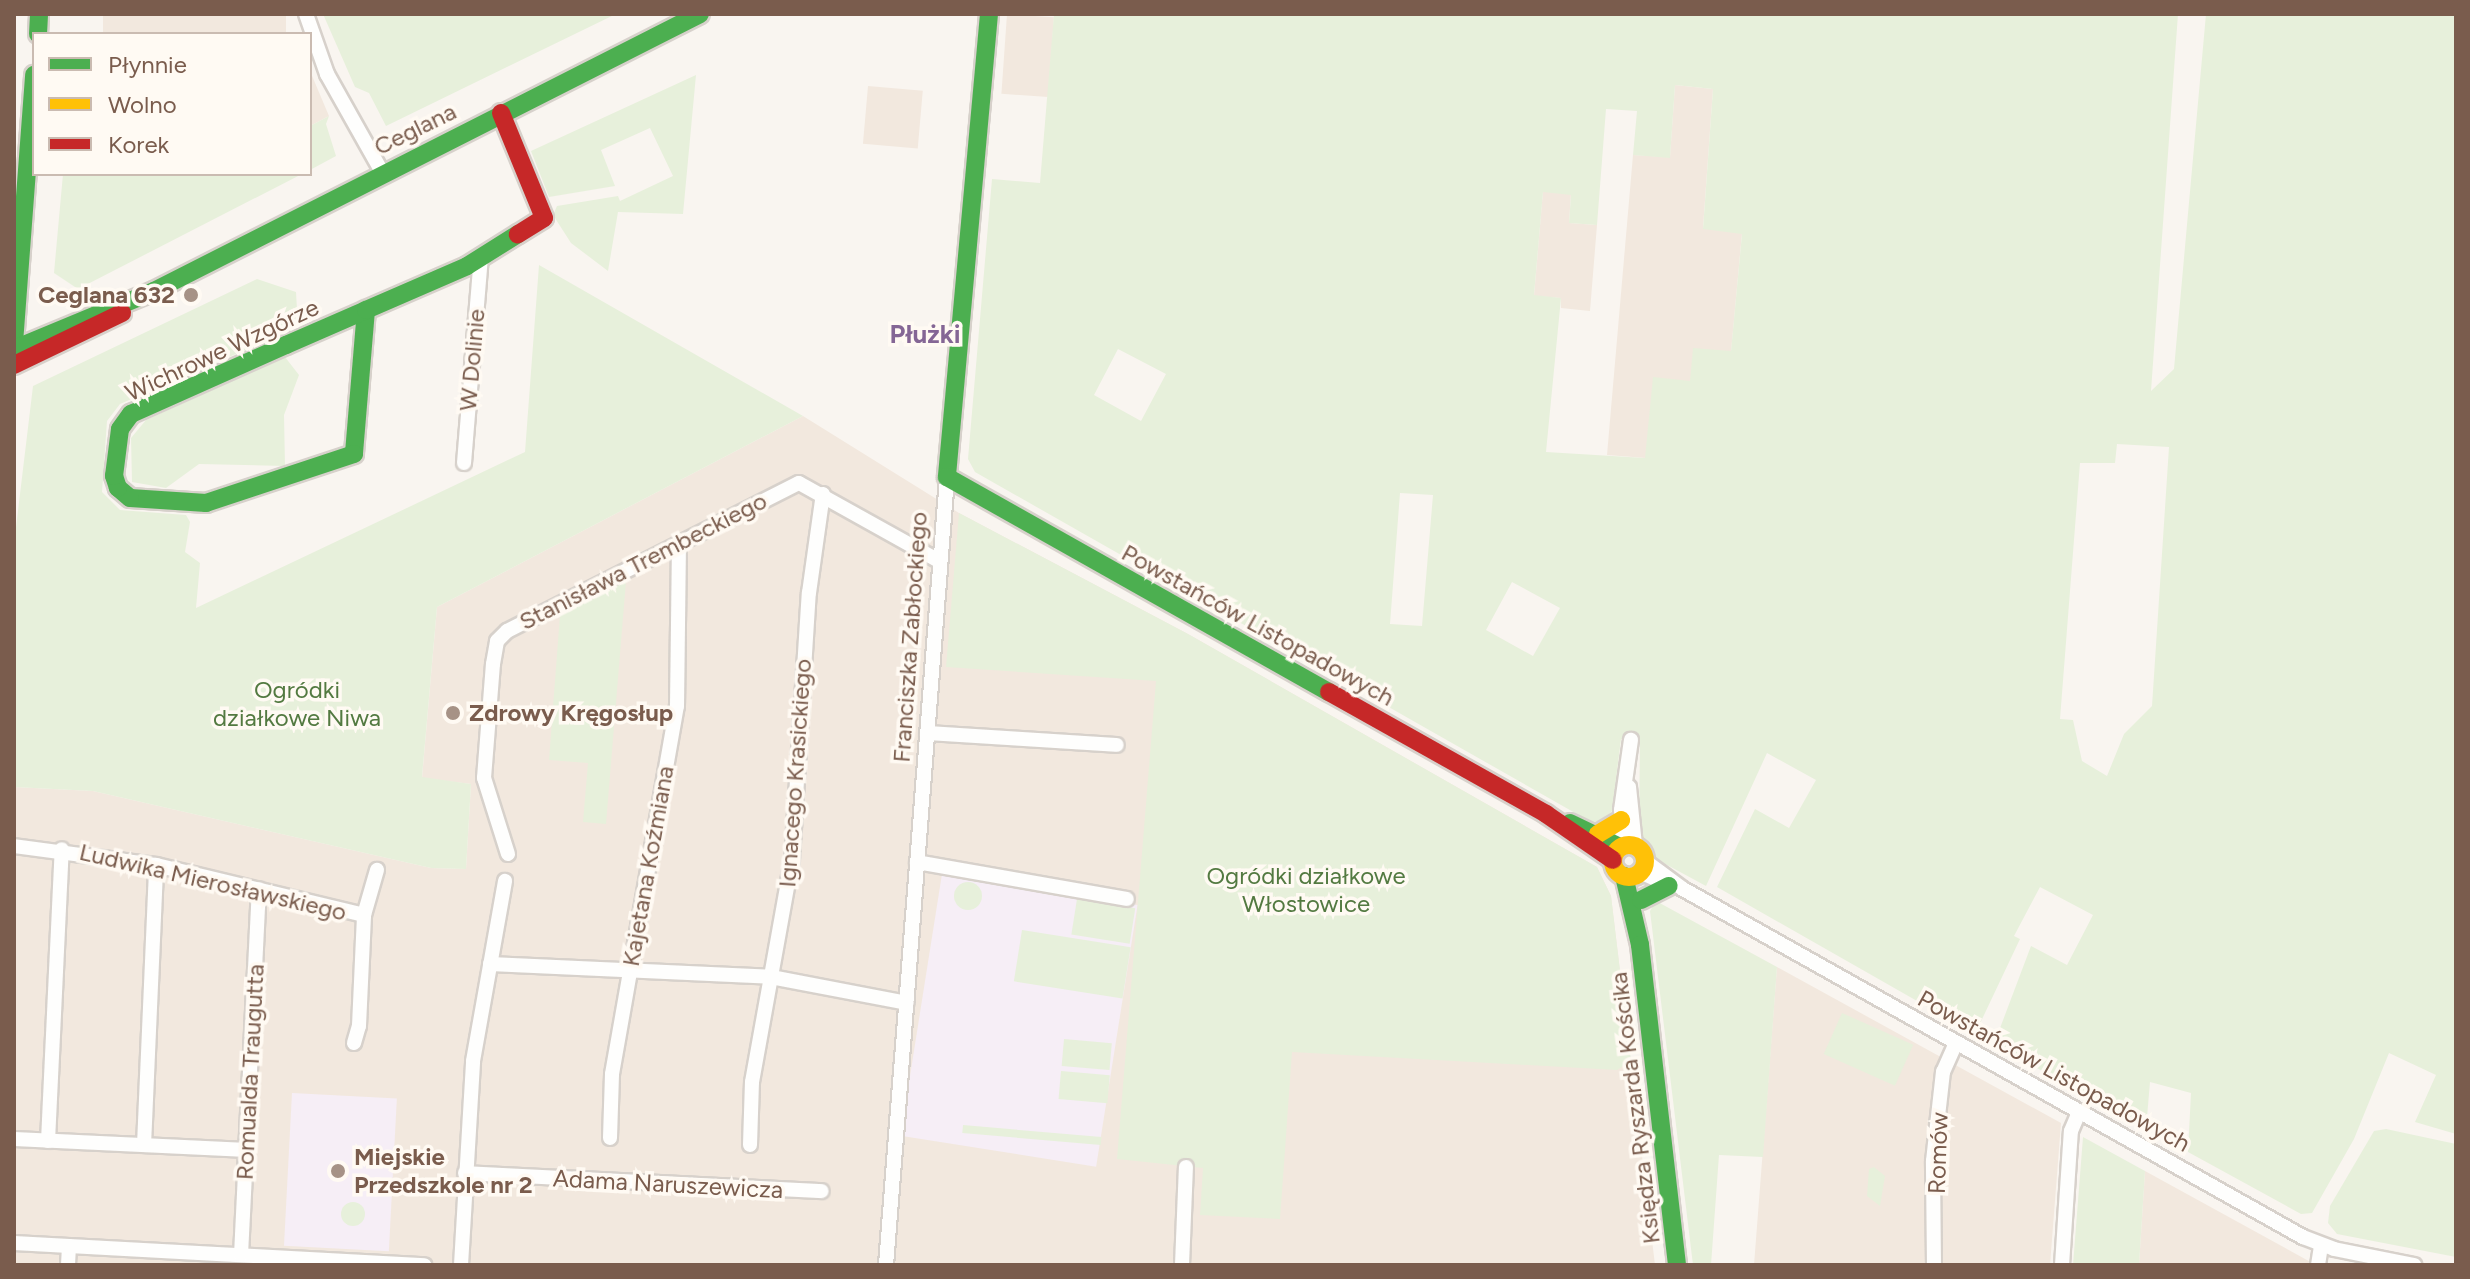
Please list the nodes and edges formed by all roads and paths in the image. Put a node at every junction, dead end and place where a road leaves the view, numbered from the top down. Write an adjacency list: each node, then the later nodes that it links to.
1 (306, 14): 7 (street)
2 (700, 14): 5 (street, Ceglana)
3 (989, 14): 18 (street, Franciszka Zabłockiego)
4 (32, 97): 6 (street)
5 (501, 113): 7 (street, Ceglana); 9 (street, Wichrowe Wzgórze)
6 (27, 152): 8 (street); 11 (street)
7 (382, 172): 10 (street, Ceglana)
8 (14, 229)
9 (481, 257): 12 (street, Wichrowe Wzgórze); 17 (street, W Dolinie)
10 (154, 291): 13 (street, Ceglana); 16 (street, Ceglana)
11 (18, 307): 13 (street); 14 (street)
12 (366, 310): 12 (street, Wichrowe Wzgórze)
13 (56, 330): 15 (street, Ceglana)
14 (14, 343)
15 (14, 349)
16 (14, 365)
17 (464, 463)
18 (947, 477): 21 (street, Franciszka Zabłockiego); 26 (street, Powstańców Listopadowych)
19 (823, 494): 20 (street, Stanisława Trembeckiego); 21 (street, Stanisława Trembeckiego); 45 (street, Ignacego Krasickiego)
20 (679, 545): 31 (street, Stanisława Trembeckiego); 44 (street, Kajetana Koźmiana)
21 (939, 561): 22 (street, Franciszka Zabłockiego)
22 (927, 733): 24 (street); 33 (street, Franciszka Zabłockiego)
23 (1631, 740): 25 (street)
24 (1117, 745)
25 (1628, 783): 27 (street); 32 (street)
26 (1546, 814): 28 (street, Powstańców Listopadowych); 32 (street, Powstańców Listopadowych)
27 (1621, 820): 28 (street); 32 (street)
28 (1598, 834): 32 (street, Powstańców Listopadowych)
29 (14, 846): 30 (street, Ludwika Mierosławskiego)
30 (62, 849): 34 (street, Ludwika Mierosławskiego); 52 (street)
31 (508, 854)
32 (1630, 860): 37 (street, Powstańców Listopadowych); 40 (street, Księdza Ryszarda Kościka); 42 (street, Księdza Ryszarda Kościka)
33 (917, 862): 39 (street); 46 (street, Franciszka Zabłockiego)
34 (156, 865): 38 (street, Ludwika Mierosławskiego); 53 (street)
35 (377, 870): 41 (street, Ludwika Mierosławskiego)
36 (505, 881): 43 (street)
37 (1676, 887): 40 (street); 48 (street, Powstańców Listopadowych)
38 (259, 889): 41 (street, Ludwika Mierosławskiego); 55 (street, Romualda Traugutta)
39 (1127, 899)
40 (1641, 900): 42 (street, Księdza Ryszarda Kościka)
41 (364, 915): 47 (street, Ludwika Mierosławskiego)
42 (1640, 945): 68 (street, Księdza Ryszarda Kościka)
43 (490, 964): 44 (street); 57 (street)
44 (630, 970): 45 (street); 50 (street, Kajetana Koźmiana)
45 (771, 977): 46 (street); 54 (street, Ignacego Krasickiego)
46 (907, 1003): 66 (street, Franciszka Zabłockiego)
47 (354, 1043)
48 (1956, 1043): 49 (street, Powstańców Listopadowych); 69 (street, Romów)
49 (2079, 1112): 60 (street, Powstańców Listopadowych); 70 (street)
50 (610, 1138)
51 (16, 1139): 52 (street)
52 (48, 1141): 53 (street)
53 (144, 1145): 55 (street)
54 (750, 1145)
55 (246, 1150): 62 (street, Romualda Traugutta)
56 (1186, 1167): 67 (street)
57 (465, 1173): 58 (street, Adama Naruszewicza); 65 (street)
58 (822, 1191)
59 (14, 1243): 61 (street)
60 (2321, 1245): 71 (street); 72 (street, Powstańców Listopadowych)
61 (69, 1246): 62 (street); 63 (street)
62 (241, 1255): 64 (street)
63 (68, 1265)
64 (424, 1265)
65 (461, 1265)
66 (886, 1265)
67 (1182, 1265)
68 (1677, 1265)
69 (1934, 1265)
70 (2062, 1265)
71 (2318, 1265)
72 (2414, 1265)

